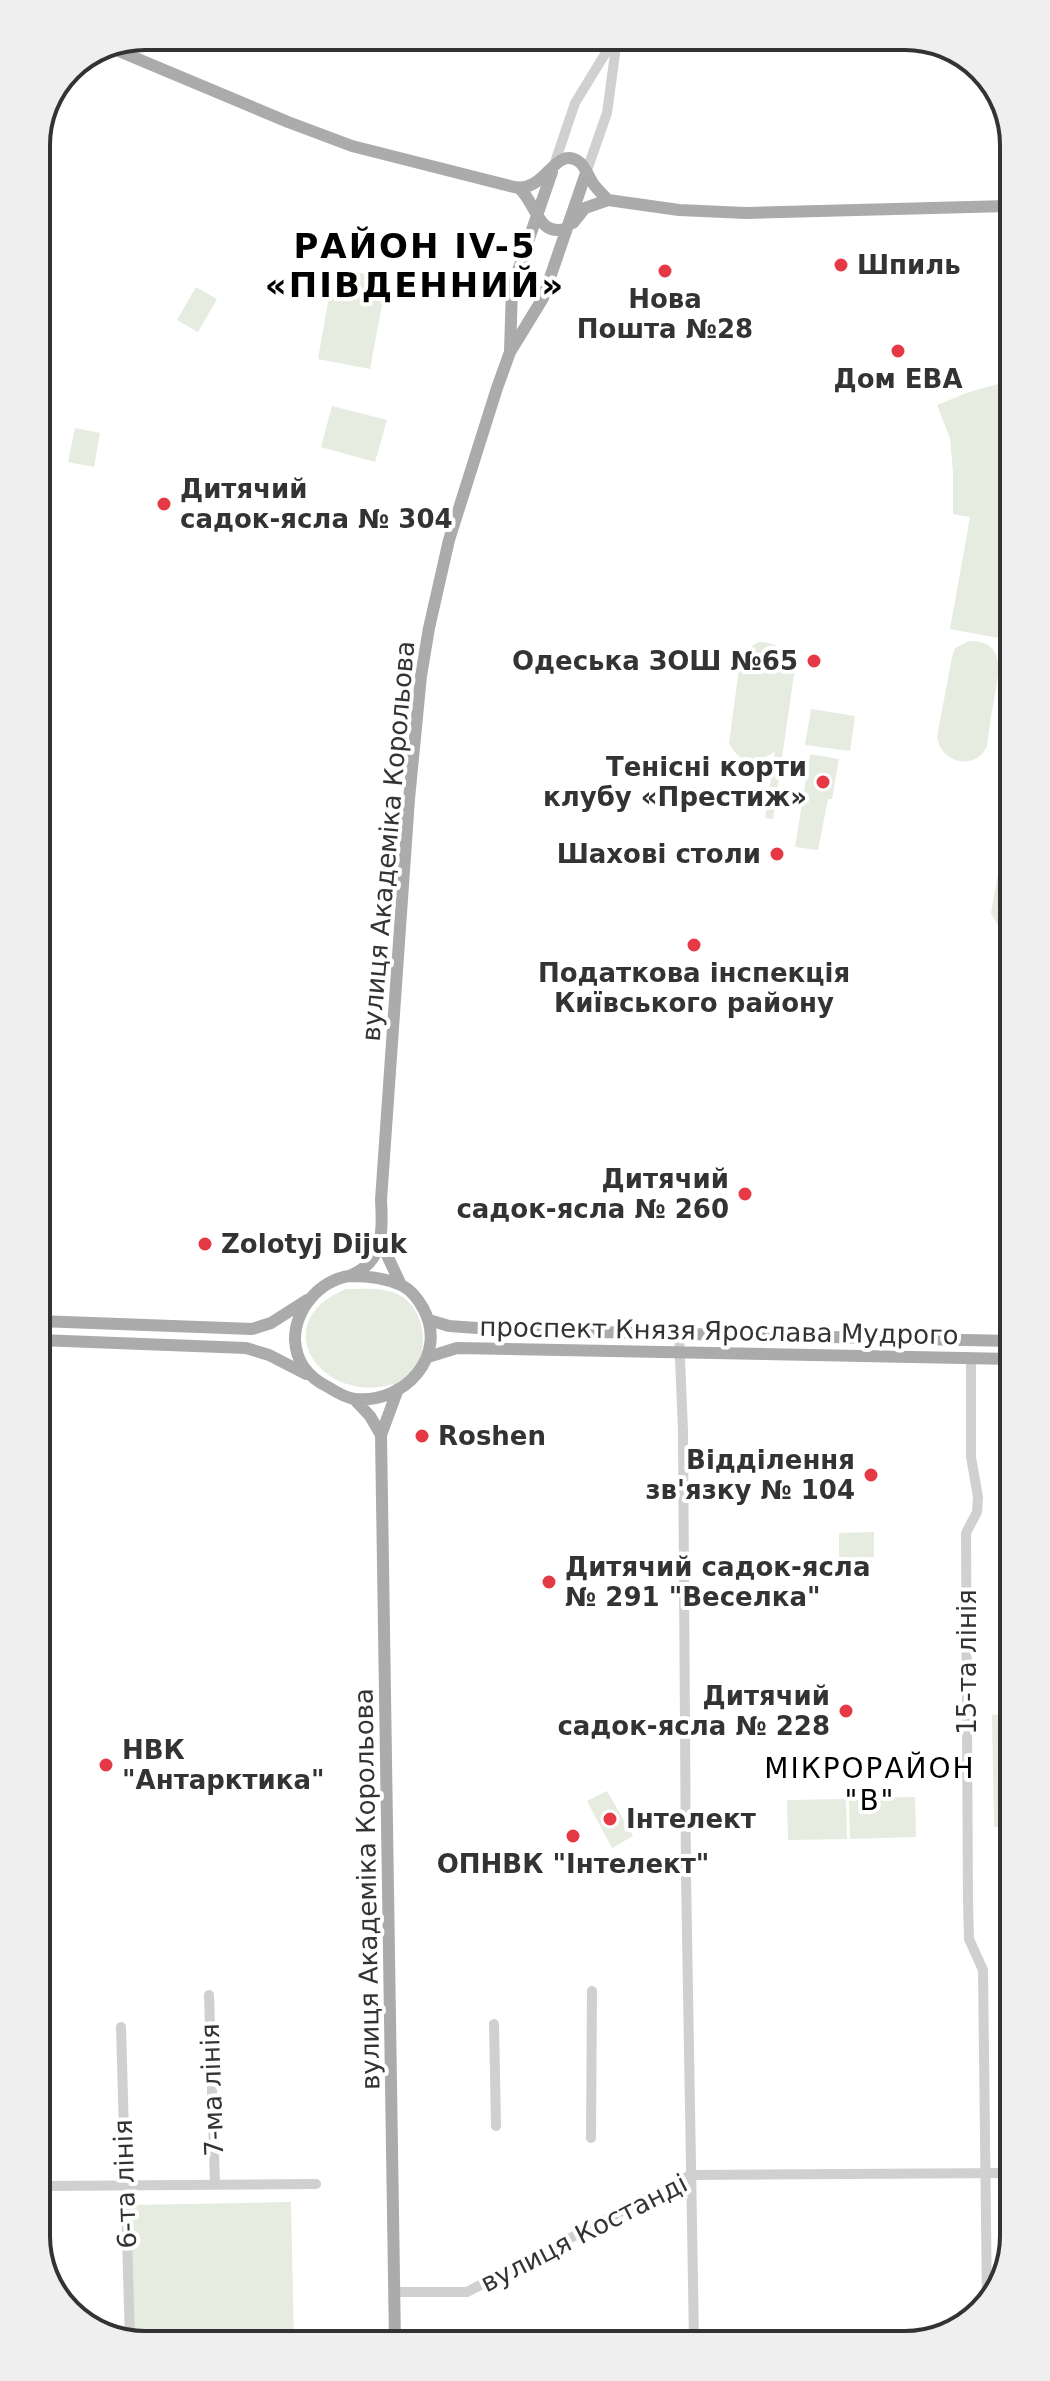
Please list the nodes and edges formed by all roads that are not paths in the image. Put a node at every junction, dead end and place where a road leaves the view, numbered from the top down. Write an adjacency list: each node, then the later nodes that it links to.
1 (607, 50): 4 (street)
2 (614, 50): 5 (street)
3 (123, 53): 6 (main road)
4 (554, 165): 5 (main road); 6 (main road); 9 (main road, вулиця Академіка Корольова)
5 (586, 173): 7 (main road); 10 (main road, вулиця Академіка Корольова)
6 (519, 188): 9 (main road)
7 (608, 200): 8 (main road); 10 (main road)
8 (1000, 206)
9 (537, 217): 10 (main road); 11 (main road, вулиця Академіка Корольова)
10 (567, 228): 11 (main road, вулиця Академіка Корольова)
11 (510, 352): 12 (main road, вулиця Академіка Корольова)
12 (380, 1249): 13 (main road); 14 (main road)
13 (349, 1276): 14 (main road); 15 (main road)
14 (401, 1285): 16 (main road)
15 (307, 1300): 17 (main road); 26 (main road)
16 (429, 1320): 18 (main road, проспект Князя Ярослава Мудрого); 23 (main road)
17 (50, 1321)
18 (679, 1334): 20 (main road, проспект Князя Ярослава Мудрого); 22 (street)
19 (50, 1340): 26 (main road)
20 (971, 1340): 21 (main road, проспект Князя Ярослава Мудрого); 24 (main road)
21 (1000, 1341)
22 (680, 1353): 23 (main road, проспект Князя Ярослава Мудрого); 24 (main road, проспект Князя Ярослава Мудрого); 38 (street)
23 (428, 1357): 27 (main road)
24 (971, 1358): 25 (main road, проспект Князя Ярослава Мудрого); 36 (street, 15-та лінія)
25 (1000, 1359)
26 (310, 1376): 28 (main road)
27 (398, 1389): 28 (main road); 29 (main road, вулиця Академіка Корольова)
28 (354, 1399): 29 (main road)
29 (381, 1435): 44 (main road, вулиця Академіка Корольова)
30 (592, 1991): 35 (street)
31 (209, 1995): 39 (street, 7-ма лінія)
32 (494, 2024): 34 (street)
33 (121, 2027): 41 (street, 6-та лінія)
34 (496, 2126)
35 (591, 2138)
36 (986, 2173): 37 (street, вулиця Костанді); 38 (street, вулиця Костанді); 43 (street, 15-та лінія)
37 (1000, 2173)
38 (691, 2175): 44 (street, вулиця Костанді); 47 (street)
39 (215, 2184): 40 (street); 41 (street)
40 (316, 2184)
41 (125, 2185): 42 (street); 45 (street, 6-та лінія)
42 (50, 2186)
43 (987, 2284)
44 (395, 2292): 46 (main road, вулиця Академіка Корольова)
45 (130, 2330)
46 (395, 2331)
47 (694, 2331)

